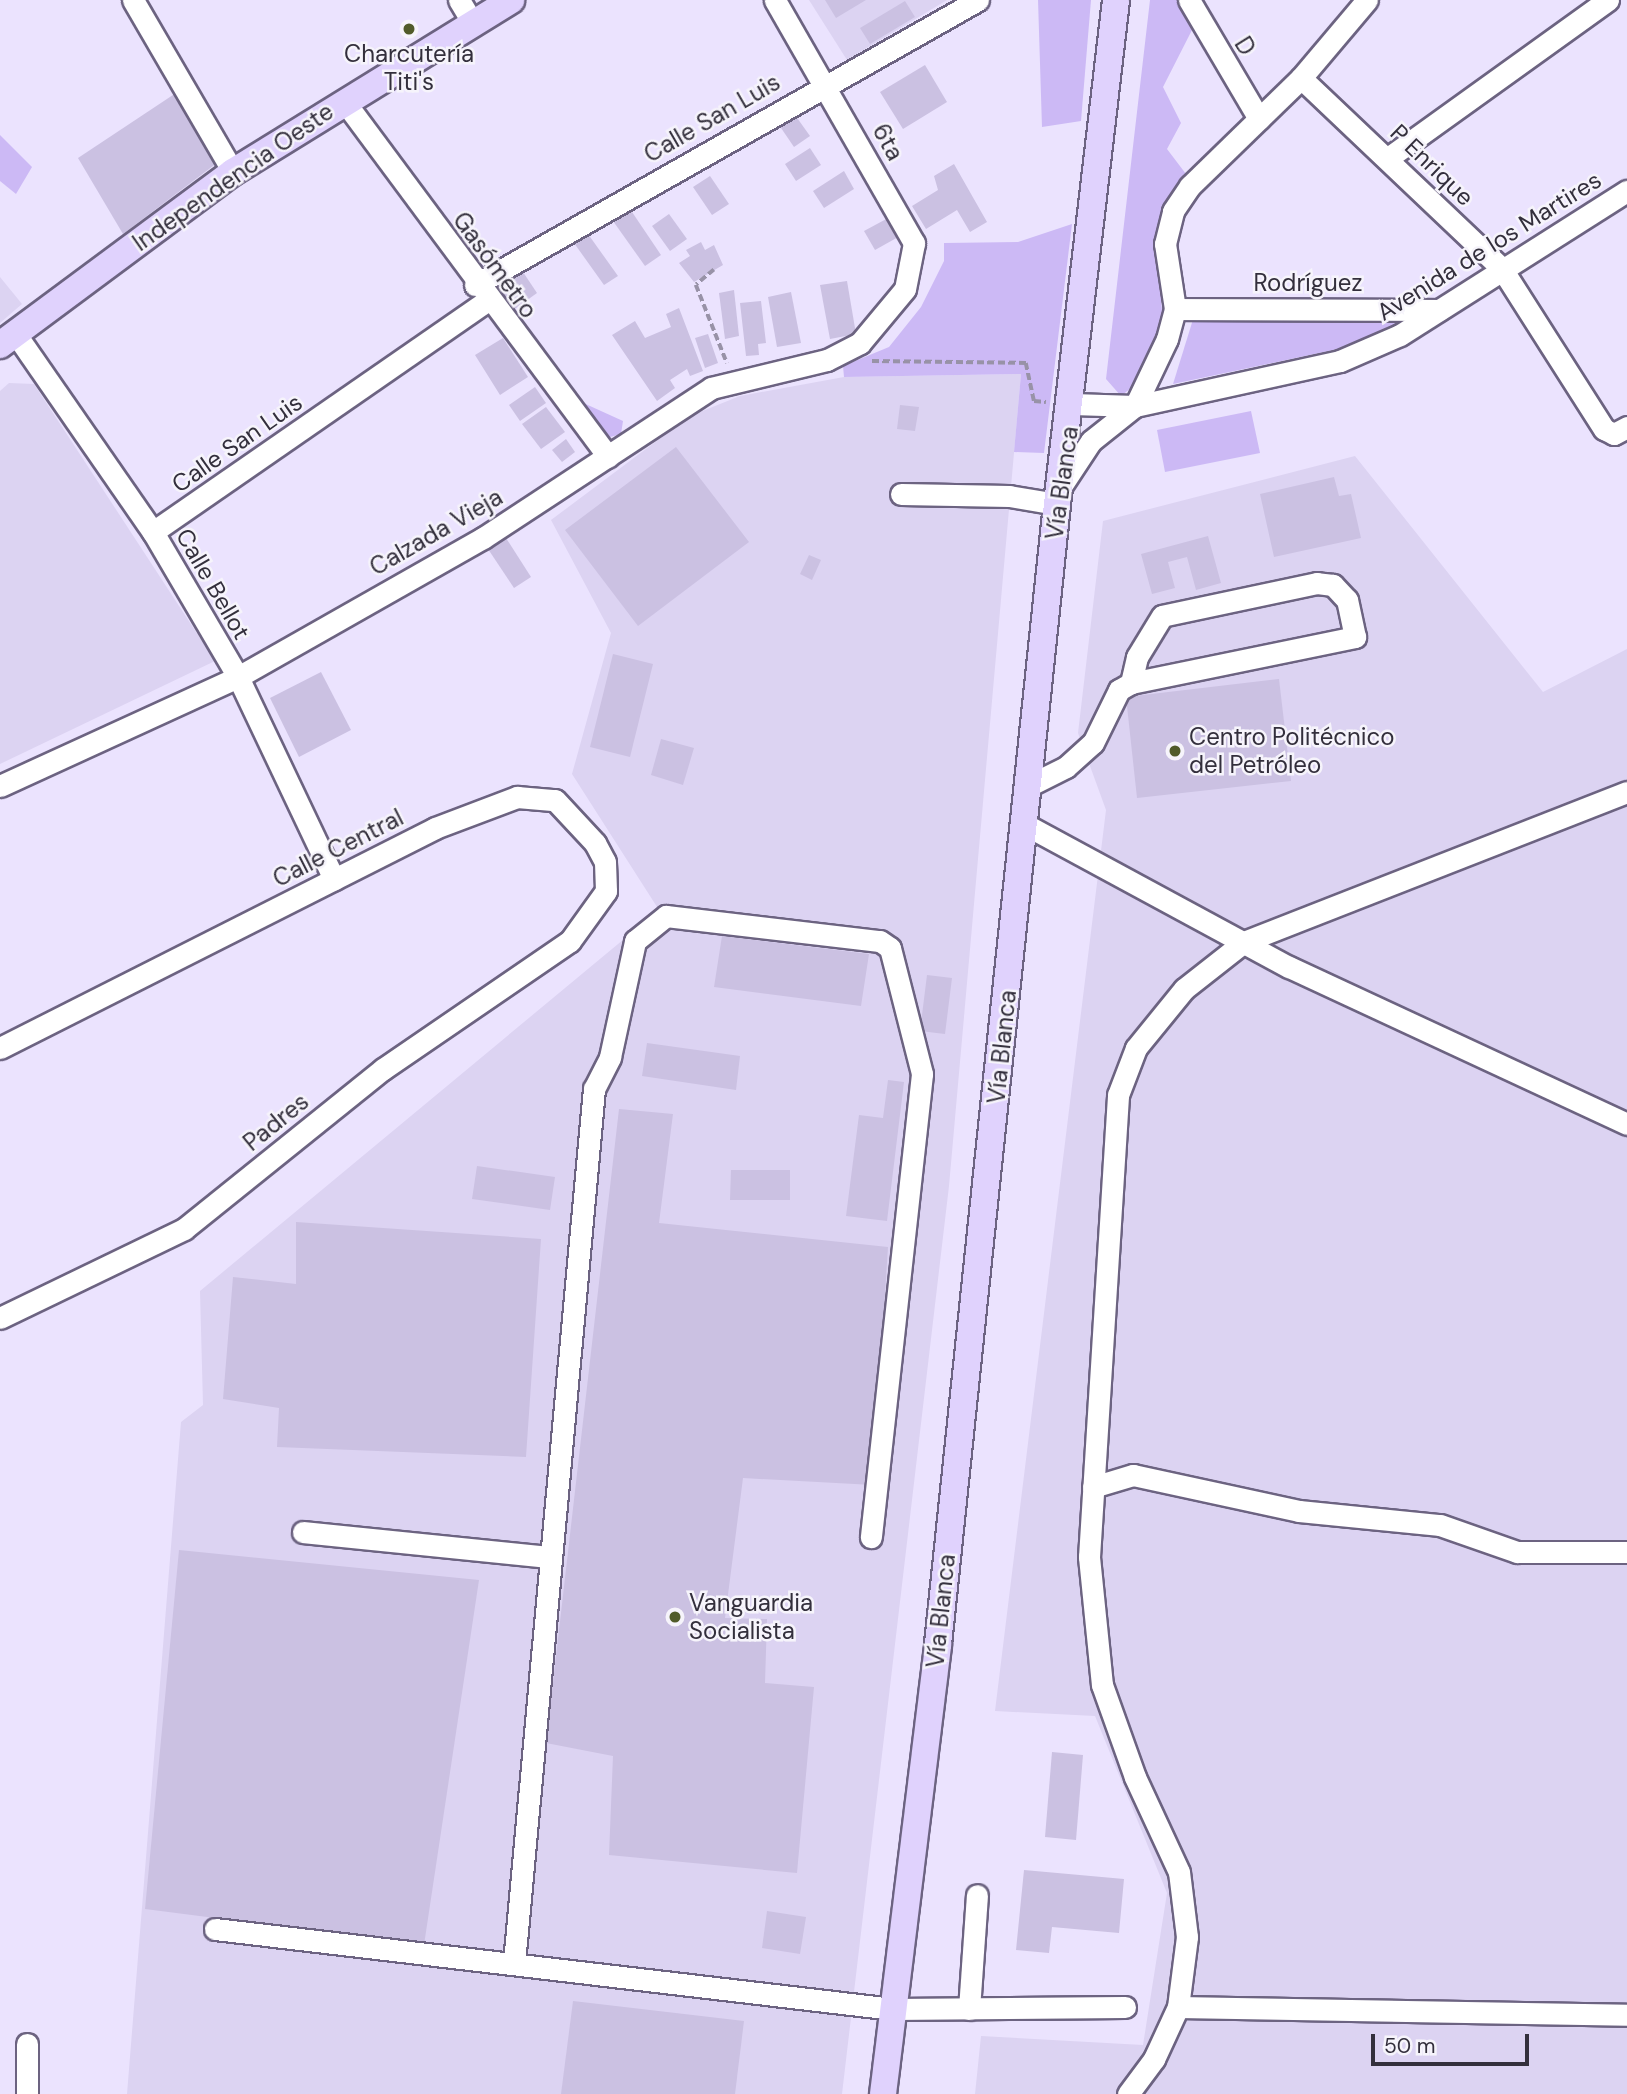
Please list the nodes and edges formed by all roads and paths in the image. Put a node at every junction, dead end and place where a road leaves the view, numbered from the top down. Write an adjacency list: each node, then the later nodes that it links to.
1 (133, 0): 15 (street)
2 (511, 0): 9 (main road, Independencia Oeste)
3 (775, 0): 11 (street, 6ta)
4 (978, 0): 11 (street, Calle San Luis)
5 (1116, 0): 27 (main road, Vía Blanca)
6 (1189, 0): 13 (street, D)
7 (1367, 0): 10 (street)
8 (1608, 0): 14 (street)
9 (466, 11): 12 (main road, Independencia Oeste)
10 (1301, 78): 13 (street); 14 (street, P Enrique)
11 (824, 83): 19 (street, Calle San Luis); 22 (street, 6ta)
12 (344, 101): 15 (main road, Independencia Oeste); 19 (street, Gasómetro)
13 (1259, 119): 20 (street)
14 (1388, 158): 17 (street, P Enrique)
15 (233, 172): 23 (main road, Independencia Oeste)
16 (1627, 191): 17 (street, Avenida de los Martires)
17 (1502, 269): 21 (street, Avenida de los Martires); 29 (street, P Enrique)
18 (714, 270): 25 (path)
19 (482, 293): 30 (street, Gasómetro); 33 (street, Calle San Luis)
20 (1175, 309): 21 (street, Rodríguez); 28 (street)
21 (1441, 310): 28 (street, Avenida de los Martires)
22 (887, 314): 25 (street, Calzada Vieja)
23 (8, 339): 33 (street, Calle Bellot)
24 (867, 360): 26 (path)
25 (733, 380): 30 (street, Calzada Vieja)
26 (1034, 401)
27 (1073, 404): 28 (street); 32 (main road, Vía Blanca)
28 (1135, 406): 32 (street)
29 (1620, 430)
30 (608, 457): 34 (street, Calzada Vieja)
31 (901, 494): 32 (street)
32 (1059, 496): 36 (main road, Vía Blanca)
33 (153, 533): 34 (street, Calle Bellot)
34 (237, 677): 37 (street, Calzada Vieja); 40 (street, Calle Bellot)
35 (1131, 682): 35 (street); 36 (street)
36 (1030, 785): 39 (main road, Vía Blanca)
37 (0, 786)
38 (1627, 792): 42 (street)
39 (1026, 825): 42 (street); 56 (main road, Vía Blanca)
40 (334, 879): 41 (street, Calle Central); 43 (street, Calle Central)
41 (570, 941): 45 (street, Padres)
42 (1244, 943): 44 (street); 46 (street)
43 (0, 1048)
44 (1627, 1124)
45 (0, 1318)
46 (1093, 1487): 49 (street); 55 (street)
47 (303, 1532): 50 (street)
48 (871, 1537): 50 (street)
49 (1627, 1552)
50 (551, 1557): 53 (street)
51 (977, 1895): 57 (street)
52 (215, 1929): 53 (street)
53 (514, 1963): 56 (street)
54 (1125, 2007): 57 (street)
55 (1178, 2007): 58 (street); 62 (street)
56 (893, 2009): 57 (street); 61 (main road, Vía Blanca)
57 (969, 2009)
58 (1627, 2014)
59 (27, 2044): 60 (street)
60 (27, 2094)
61 (883, 2094)
62 (1128, 2094)

